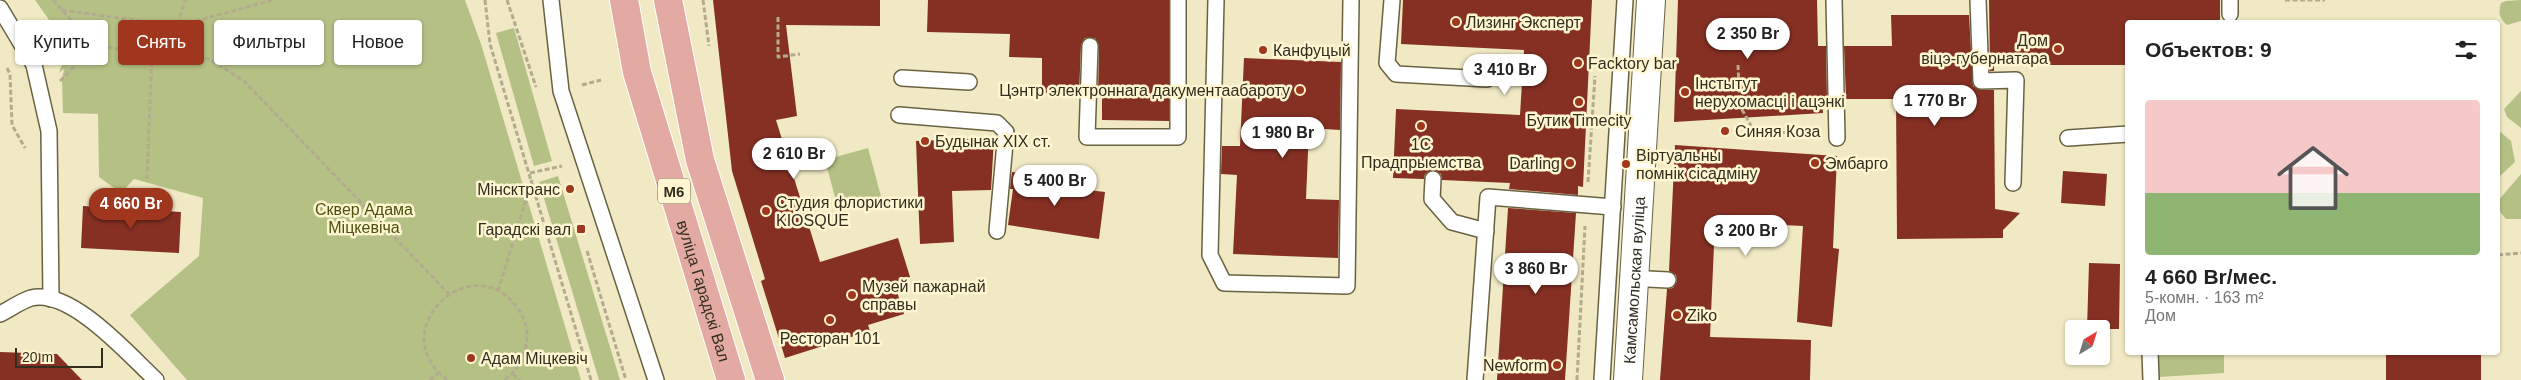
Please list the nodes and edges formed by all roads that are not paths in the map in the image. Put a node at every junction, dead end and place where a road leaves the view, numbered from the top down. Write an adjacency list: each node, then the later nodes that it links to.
1 (551, 0): 32 (lane)
2 (624, 0): 33 (main road, вуліца Гарадскі Вал / М6)
3 (668, 0): 34 (main road, М6)
4 (1178, 0): 13 (lane)
5 (1216, 0): 6 (lane)
6 (1352, 0)
7 (1392, 0): 15 (lane)
8 (1625, 0): 23 (lane, Камсамольская вуліца)
9 (1651, 0): 26 (street, Камсамольская вуліца)
10 (1834, 0): 19 (lane)
11 (1978, 0): 22 (lane)
12 (0, 8): 28 (lane)
13 (1090, 46)
14 (902, 78): 16 (lane)
15 (1487, 79)
16 (969, 82)
17 (899, 115): 25 (lane)
18 (2125, 134): 20 (lane)
19 (1838, 138)
20 (2068, 138)
21 (1433, 180): 24 (lane)
22 (2013, 183)
23 (1614, 207): 24 (lane); 26 (lane, Камсамольская вуліца)
24 (1486, 230): 35 (lane)
25 (997, 232)
26 (1621, 278): 27 (lane); 36 (lane, Камсамольская вуліца); 37 (street, Камсамольская вуліца)
27 (1668, 280)
28 (51, 299): 29 (lane); 31 (lane)
29 (0, 314)
30 (2150, 355): 38 (lane)
31 (156, 380)
32 (656, 380)
33 (731, 380)
34 (770, 380)
35 (1475, 380)
36 (1602, 380)
37 (1628, 380)
38 (2151, 380)

